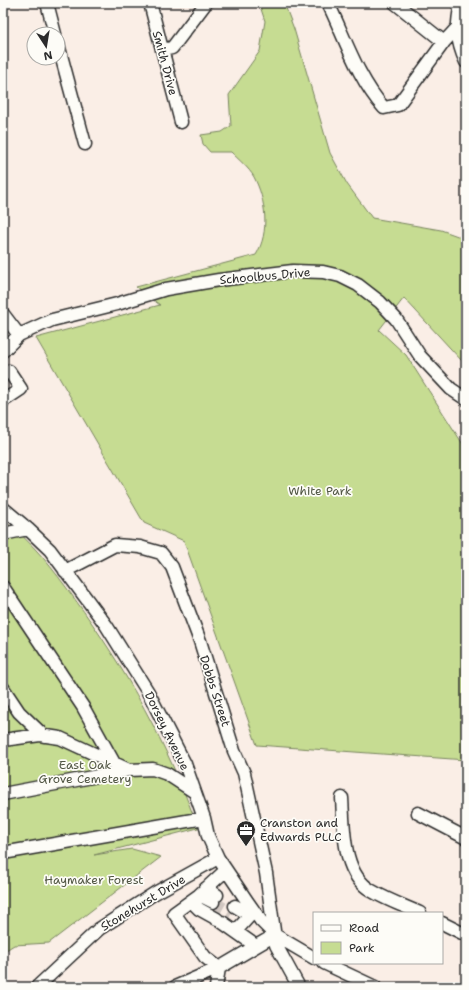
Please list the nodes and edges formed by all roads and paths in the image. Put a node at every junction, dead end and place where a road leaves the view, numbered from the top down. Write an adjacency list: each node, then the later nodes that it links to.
1 (47, 3): 7 (street)
2 (150, 3): 10 (street, Smith Drive)
3 (206, 3): 10 (street)
4 (328, 3): 9 (street)
5 (395, 3): 9 (street)
6 (461, 3): 8 (street)
7 (53, 26)
8 (456, 29): 9 (street); 11 (street)
9 (444, 42)
10 (162, 50): 13 (street, Smith Drive)
11 (466, 62)
12 (64, 66): 14 (street)
13 (181, 122)
14 (85, 144)
15 (3, 314): 16 (street)
16 (19, 335): 17 (street); 19 (street, Schoolbus Drive)
17 (3, 352)
18 (3, 374): 20 (street)
19 (466, 399)
20 (3, 401)
21 (3, 508): 22 (street, Dorsey Avenue)
22 (28, 529): 23 (street); 24 (street, Dorsey Avenue)
23 (3, 534)
24 (65, 571): 31 (street, Dorsey Avenue); 47 (street, Dobbs Street)
25 (3, 587): 29 (street)
26 (3, 688): 27 (street)
27 (44, 736): 28 (street); 29 (street)
28 (3, 740)
29 (114, 763): 30 (street)
30 (129, 770): 31 (street); 32 (street)
31 (193, 791): 35 (street, Dorsey Avenue)
32 (3, 794)
33 (342, 798): 43 (street)
34 (418, 813): 36 (street)
35 (204, 818): 37 (street); 38 (street, Dorsey Avenue)
36 (466, 838)
37 (3, 853)
38 (218, 858): 39 (street, Dorsey Avenue); 53 (street, Stonehurst Drive)
39 (226, 870): 40 (street); 44 (street, Dorsey Avenue)
40 (199, 894): 41 (street); 46 (street); 52 (street)
41 (215, 899)
42 (234, 909): 44 (street)
43 (418, 912)
44 (250, 916): 46 (street); 47 (street, Dorsey Avenue)
45 (443, 924): 48 (street)
46 (236, 931): 49 (street)
47 (275, 935): 49 (street); 50 (street, Dorsey Avenue); 56 (street, Dobbs Street)
48 (466, 935)
49 (256, 946): 52 (street)
50 (313, 957)
51 (326, 964): 57 (street)
52 (219, 968): 54 (street); 55 (street)
53 (37, 987)
54 (175, 987)
55 (216, 987)
56 (299, 987)
57 (375, 987)

